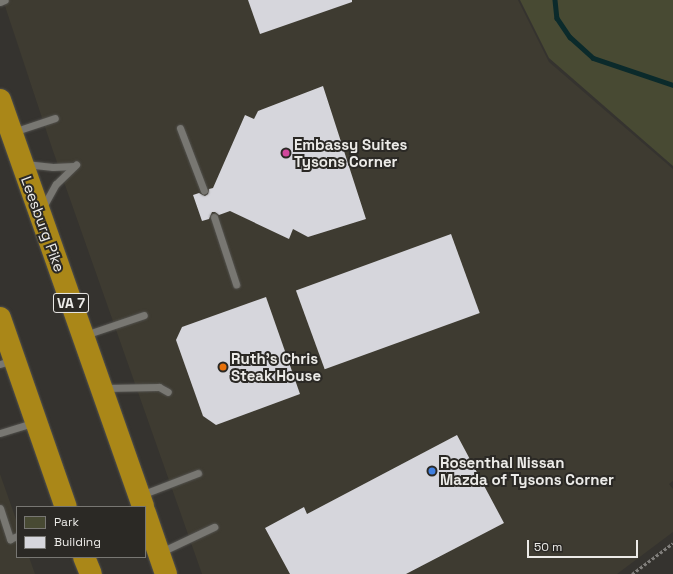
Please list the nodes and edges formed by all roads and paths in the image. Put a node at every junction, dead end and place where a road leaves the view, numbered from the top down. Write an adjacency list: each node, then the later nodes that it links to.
1 (5, 0): 2 (lane)
2 (0, 2)
3 (0, 100): 6 (highway, Leesburg Pike / VA 7)
4 (55, 118): 6 (lane)
5 (180, 128): 8 (lane)
6 (11, 132): 7 (highway, Leesburg Pike / VA 7)
7 (21, 164): 9 (highway, Leesburg Pike / VA 7); 9 (lane)
8 (204, 191)
9 (40, 214): 14 (highway, Leesburg Pike / VA 7)
10 (214, 217): 11 (lane)
11 (236, 284)
12 (144, 315): 14 (lane)
13 (0, 318): 15 (highway)
14 (83, 335): 16 (highway, Leesburg Pike / VA 7)
15 (7, 362): 18 (highway)
16 (101, 388): 17 (lane); 21 (highway, Leesburg Pike / VA 7)
17 (168, 392)
18 (37, 422): 19 (lane); 22 (highway)
19 (0, 433)
20 (198, 473): 21 (lane)
21 (142, 505)
22 (66, 506)
23 (0, 508): 26 (lane)
24 (146, 516): 28 (highway, Leesburg Pike / VA 7)
25 (214, 527): 28 (lane)
26 (16, 536)
27 (673, 543): 32 (path)
28 (159, 553): 31 (highway, Leesburg Pike / VA 7)
29 (84, 558): 30 (highway)
30 (90, 574)
31 (166, 574)
32 (632, 574)

